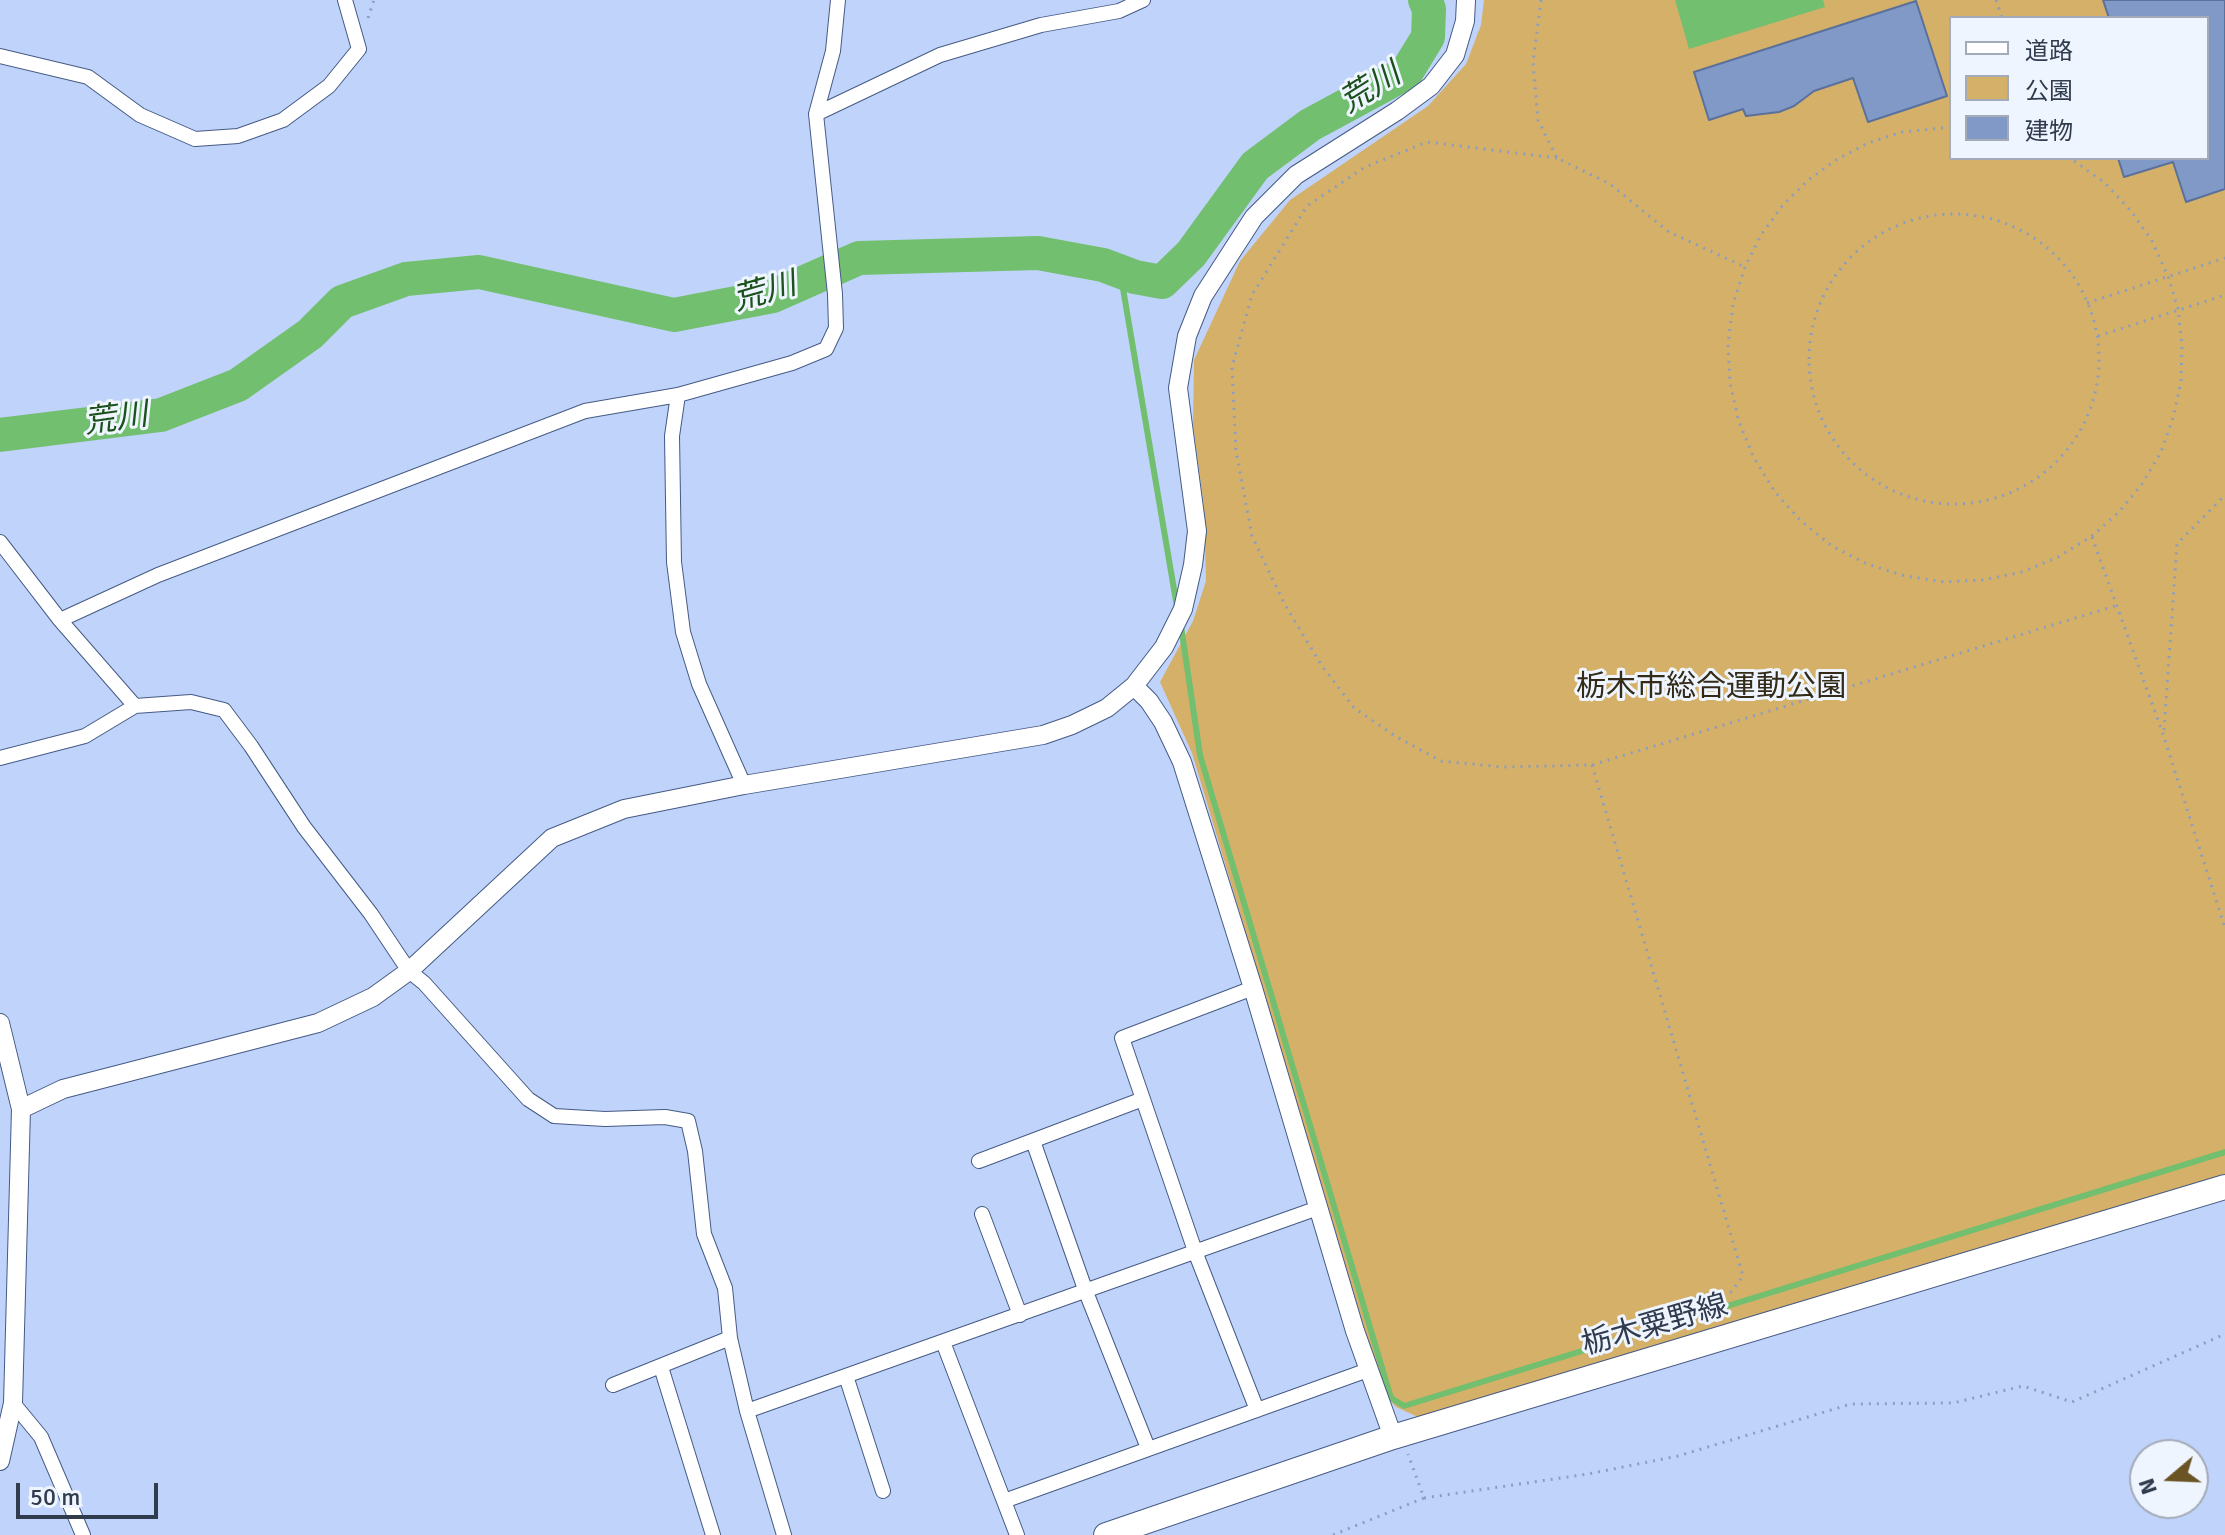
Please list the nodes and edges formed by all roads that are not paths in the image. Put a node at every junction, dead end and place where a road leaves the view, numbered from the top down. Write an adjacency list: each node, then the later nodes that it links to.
1 (345, 0): 5 (street)
2 (838, 0): 6 (street)
3 (1143, 0): 6 (street)
4 (1466, 0): 10 (street)
5 (0, 56)
6 (816, 114): 7 (street)
7 (678, 395): 9 (street); 13 (street)
8 (0, 542): 9 (street)
9 (60, 620): 11 (street)
10 (1134, 686): 13 (street); 15 (street)
11 (135, 706): 12 (street); 14 (street)
12 (0, 758)
13 (744, 785): 14 (street)
14 (409, 971): 18 (street); 27 (street)
15 (1253, 988): 17 (street); 22 (street)
16 (0, 1023): 18 (street)
17 (1143, 1099): 19 (street); 24 (street)
18 (21, 1109): 33 (street)
19 (1033, 1141): 20 (street); 25 (street)
20 (979, 1161)
21 (2225, 1187): 36 (main road, 栃木粟野線)
22 (1318, 1208): 24 (street); 30 (street)
23 (982, 1214): 26 (street)
24 (1196, 1254): 25 (street); 34 (street)
25 (1086, 1292): 26 (street); 37 (street)
26 (1020, 1315): 28 (street)
27 (730, 1338): 29 (street); 35 (street)
28 (943, 1342): 31 (street); 40 (street)
29 (661, 1367): 32 (street); 41 (street)
30 (1368, 1370): 34 (street); 36 (street)
31 (846, 1376): 35 (street); 39 (street)
32 (613, 1385)
33 (13, 1403): 38 (street); 42 (street)
34 (1257, 1410): 37 (street)
35 (747, 1411): 44 (street)
36 (1393, 1437): 46 (main road, 栃木粟野線)
37 (1148, 1448): 40 (street)
38 (0, 1461)
39 (883, 1491)
40 (1004, 1501): 45 (street)
41 (713, 1533): 43 (street)
42 (83, 1535)
43 (696, 1535)
44 (784, 1535)
45 (1017, 1535)
46 (1106, 1535)

